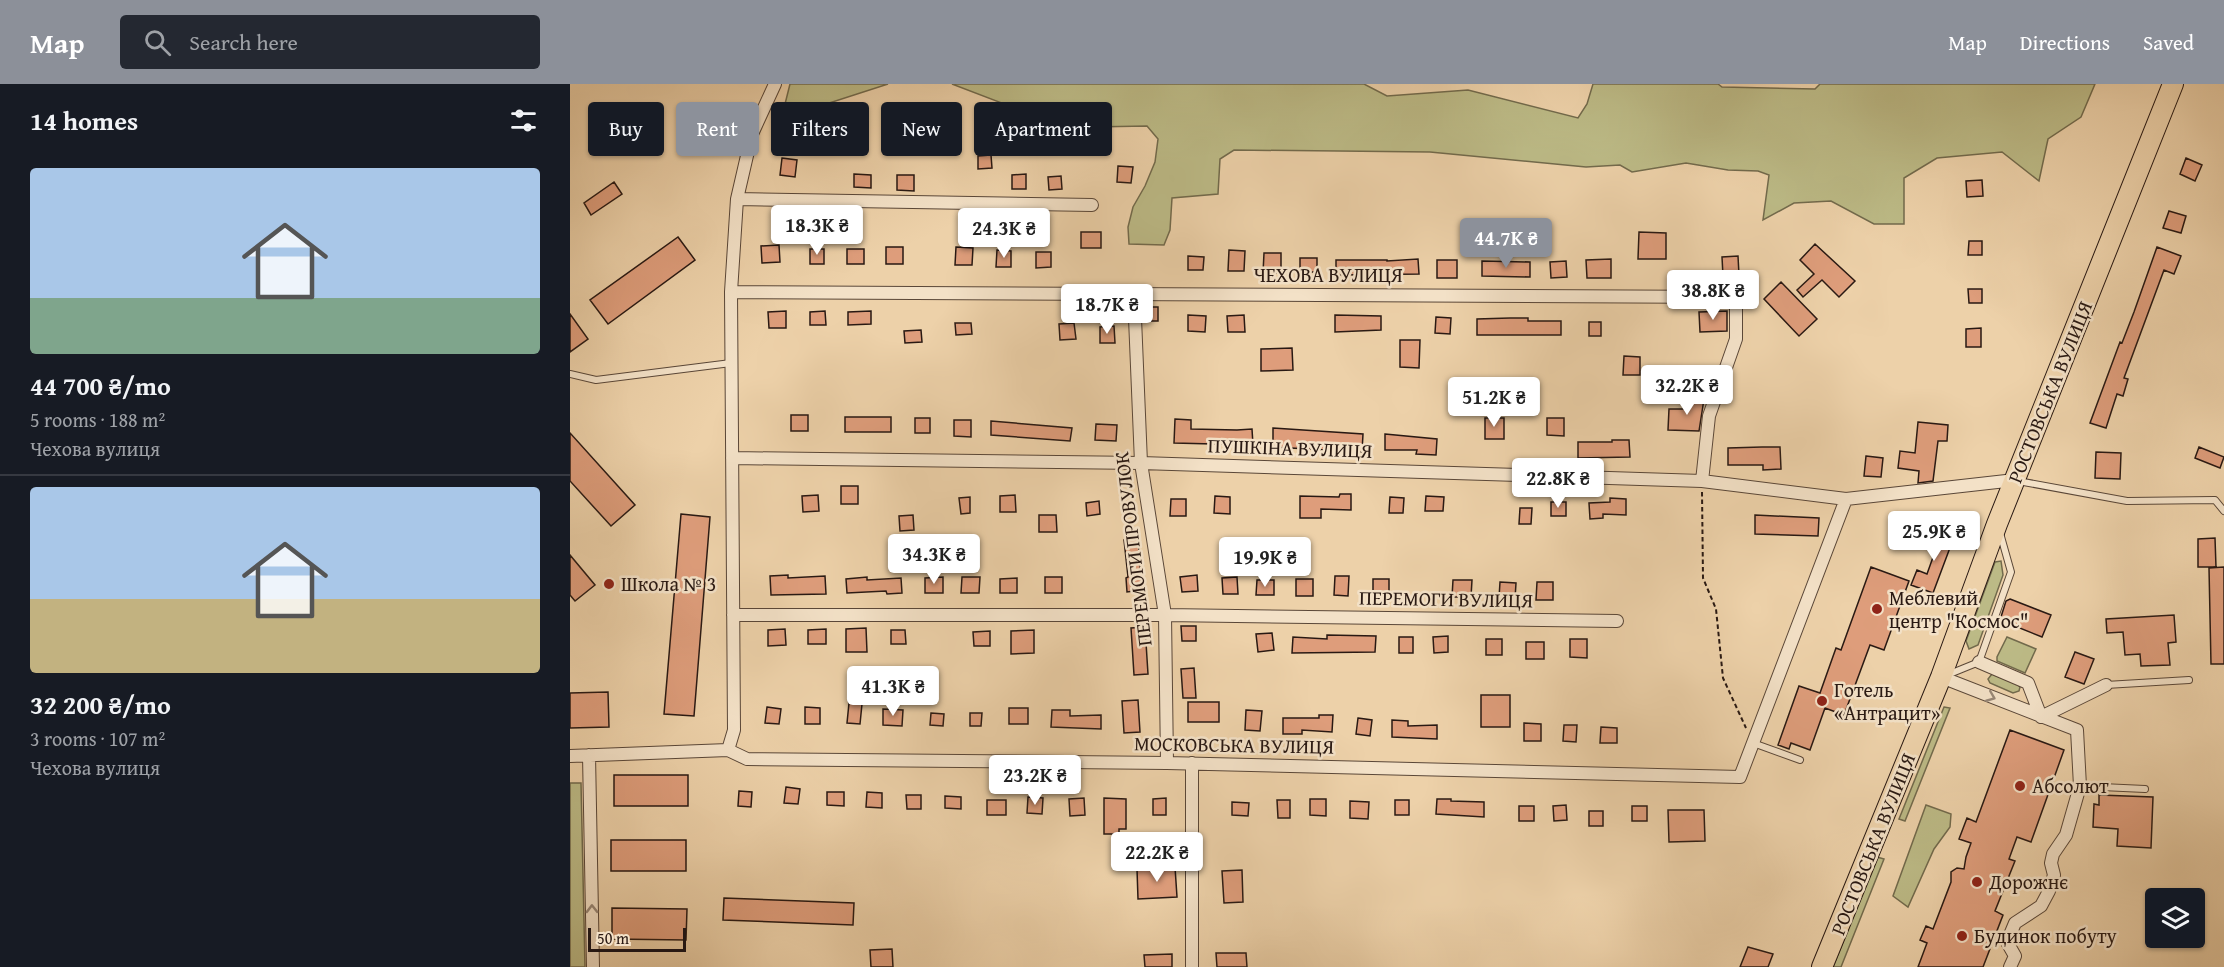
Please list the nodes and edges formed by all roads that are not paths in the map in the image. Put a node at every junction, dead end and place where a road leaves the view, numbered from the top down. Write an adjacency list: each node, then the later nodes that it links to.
1 (775, 84): 3 (street)
2 (2173, 84): 11 (highway, РОСТОВСЬКА ВУЛИЦЯ)
3 (737, 199): 4 (street); 5 (street)
4 (1092, 205)
5 (731, 292): 6 (street, ЧЕХОВА ВУЛИЦЯ); 7 (street)
6 (1134, 294): 10 (street, ПЕРЕМОГИ ПРОВУЛОК); 12 (street, ЧЕХОВА ВУЛИЦЯ)
7 (732, 363): 8 (lane); 9 (street)
8 (570, 374)
9 (732, 458): 10 (street, ПУШКІНА ВУЛИЦЯ); 16 (street)
10 (1141, 463): 12 (street, ПУШКІНА ВУЛИЦЯ); 17 (street, ПЕРЕМОГИ ПРОВУЛОК)
11 (2015, 480): 13 (street, ПУШКІНА ВУЛИЦЯ); 14 (lane); 15 (highway, РОСТОВСЬКА ВУЛИЦЯ)
12 (1701, 481): 13 (street, ПУШКІНА ВУЛИЦЯ)
13 (1846, 499): 24 (street)
14 (2224, 511)
15 (1997, 524): 19 (lane); 20 (highway, РОСТОВСЬКА ВУЛИЦЯ)
16 (733, 615): 17 (street, ПЕРЕМОГИ ВУЛИЦЯ); 25 (street)
17 (1165, 615): 18 (street, ПЕРЕМОГИ ВУЛИЦЯ); 29 (street, ПЕРЕМОГИ ПРОВУЛОК)
18 (1617, 621)
19 (1979, 662): 20 (lane); 23 (street)
20 (1941, 677): 23 (street, one-way to 23); 35 (highway, РОСТОВСЬКА ВУЛИЦЯ)
21 (2189, 680): 22 (lane)
22 (2106, 685): 23 (street)
23 (2041, 717): 31 (street)
24 (1753, 743): 28 (lane); 30 (street, МОСКОВСЬКА ВУЛИЦЯ)
25 (728, 750): 26 (street); 29 (street, МОСКОВСЬКА ВУЛИЦЯ)
26 (589, 755): 27 (street); 33 (street, one-way to 26)
27 (570, 756)
28 (1800, 760)
29 (1167, 763): 30 (street, МОСКОВСЬКА ВУЛИЦЯ)
30 (1192, 764): 34 (street)
31 (2080, 786): 32 (lane); 36 (street)
32 (2145, 789)
33 (593, 967)
34 (1192, 967)
35 (1822, 967)
36 (2010, 967)

